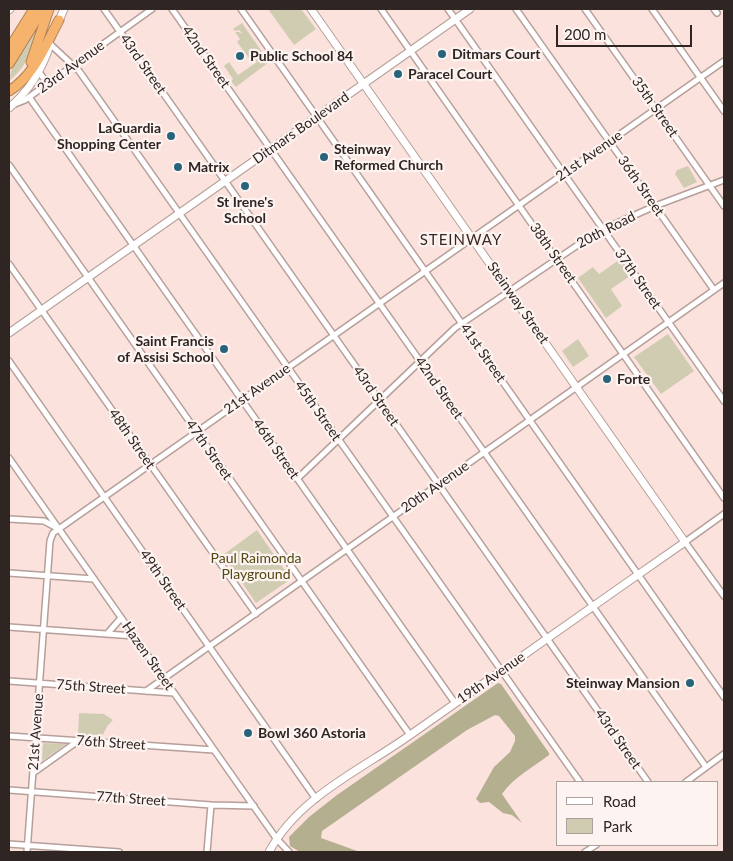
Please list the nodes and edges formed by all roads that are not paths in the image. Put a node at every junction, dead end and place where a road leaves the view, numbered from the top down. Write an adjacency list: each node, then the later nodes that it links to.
1 (29, 9): 20 (highway)
2 (34, 9): 22 (highway)
3 (43, 9): 25 (highway)
4 (49, 9): 31 (highway)
5 (64, 9): 18 (street)
6 (104, 9): 19 (street, 43rd Street)
7 (152, 9): 19 (street, 23rd Avenue)
8 (172, 9): 38 (street, 42nd Street)
9 (241, 9): 36 (street, 41st Street)
10 (311, 9): 30 (street, Steinway Street)
11 (381, 9): 23 (street, 38th Street)
12 (448, 9): 17 (street, 37th Street)
13 (470, 9): 17 (street, Ditmars Boulevard)
14 (516, 9): 37 (street, 36th Street)
15 (585, 9): 34 (street, 35th Street)
16 (652, 9): 28 (street)
17 (455, 19): 23 (street, Ditmars Boulevard); 40 (street, 37th Street)
18 (59, 20): 21 (street); 31 (highway)
19 (120, 31): 26 (street, 23rd Avenue); 42 (street, 43rd Street)
20 (9, 39)
21 (50, 44): 26 (street, 45th Street); 27 (street)
22 (9, 49)
23 (410, 50): 30 (street, Ditmars Boulevard); 44 (street, 38th Street)
24 (724, 61): 28 (street, 21st Avenue)
25 (9, 64)
26 (72, 65): 29 (street, 23rd Avenue); 47 (street, 45th Street)
27 (38, 72): 29 (street); 33 (street)
28 (700, 77): 34 (street, 21st Avenue); 35 (street)
29 (47, 83): 32 (street, 23rd Avenue)
30 (364, 84): 36 (street, Ditmars Boulevard); 49 (street, Steinway Street)
31 (10, 87)
32 (29, 96): 33 (street, 23rd Avenue); 50 (street, 46th Street)
33 (11, 107)
34 (656, 109): 37 (street, 21st Avenue); 43 (street, 35th Street)
35 (724, 111)
36 (317, 116): 38 (street, Ditmars Boulevard); 53 (street, 41st Street)
37 (609, 142): 40 (street, 21st Avenue); 45 (street, 36th Street)
38 (271, 148): 42 (street, Ditmars Boulevard); 58 (street, 42nd Street)
39 (9, 165): 54 (street, 47th Street)
40 (564, 174): 44 (street, 21st Avenue); 48 (street, 37th Street)
41 (724, 180): 43 (street, 20th Road)
42 (225, 181): 47 (street, Ditmars Boulevard); 63 (street, 43rd Street)
43 (710, 185): 45 (street, 20th Road); 46 (street, 35th Street)
44 (519, 205): 49 (street, 21st Avenue); 51 (street, 38th Street)
45 (655, 206): 48 (street, 20th Road); 56 (street, 36th Street)
46 (724, 206)
47 (179, 213): 50 (street, Ditmars Boulevard); 67 (street, 45th Street)
48 (604, 229): 51 (street, 20th Road); 60 (street, 37th Street)
49 (472, 238): 53 (street, 21st Avenue); 57 (street, Steinway Street)
50 (133, 245): 54 (street, Ditmars Boulevard); 69 (street, 46th Street)
51 (556, 259): 57 (street, 20th Road); 64 (street, 38th Street)
52 (9, 264): 59 (street, 48th Street)
53 (426, 271): 58 (street, 21st Avenue); 61 (street, 41st Street)
54 (88, 277): 59 (street, Ditmars Boulevard); 73 (street, 47th Street)
55 (724, 283): 56 (street, 20th Avenue)
56 (714, 290): 60 (street, 20th Avenue)
57 (510, 292): 61 (street, 20th Road); 68 (street, Steinway Street)
58 (379, 303): 63 (street, 21st Avenue); 66 (street, 42nd Street)
59 (42, 310): 62 (street, Ditmars Boulevard); 77 (street, 48th Street)
60 (669, 323): 64 (street, 20th Avenue); 71 (street, 37th Street)
61 (462, 324): 66 (street, 20th Road); 72 (street, 41st Street)
62 (9, 333)
63 (334, 336): 67 (street, 21st Avenue); 70 (street, 43rd Street)
64 (624, 355): 68 (street, 20th Avenue); 82 (street, 38th Street)
65 (9, 361): 81 (street, 49th Street)
66 (420, 361): 70 (street, 20th Road); 75 (street, 42nd Street)
67 (288, 368): 69 (street, 21st Avenue); 74 (street, 45th Street)
68 (577, 388): 72 (street, 20th Avenue); 87 (street, Steinway Street)
69 (242, 400): 73 (street, 21st Avenue); 79 (street, 46th Street)
70 (379, 400): 74 (street, 20th Road); 80 (street, 43rd Street)
71 (724, 401)
72 (530, 420): 75 (street, 20th Avenue); 90 (street, 41st Street)
73 (196, 432): 77 (street, 21st Avenue); 93 (street, 47th Street)
74 (338, 440): 79 (street, 20th Road); 84 (street, 45th Street)
75 (485, 452): 80 (street, 20th Avenue); 95 (street, 42nd Street)
76 (9, 458): 78 (street, Hazen Street)
77 (150, 464): 81 (street, 21st Avenue); 96 (street, 48th Street)
78 (11, 465): 86 (street, Hazen Street)
79 (297, 479): 88 (street, 46th Street)
80 (439, 485): 84 (street, 20th Avenue); 102 (street, 43rd Street)
81 (104, 496): 86 (street, 21st Avenue); 103 (street, 49th Street)
82 (724, 498)
83 (724, 514): 87 (street, 19th Avenue)
84 (393, 517): 88 (street, 20th Avenue); 104 (street, 45th Street)
85 (9, 519): 86 (street)
86 (58, 528): 91 (street, 21st Avenue); 92 (street, Hazen Street)
87 (685, 542): 90 (street, 19th Avenue); 94 (street, Steinway Street)
88 (347, 549): 93 (street, 20th Avenue); 111 (street, 46th Street)
89 (9, 573): 91 (street)
90 (638, 574): 95 (street, 19th Avenue); 110 (street, 41st Street)
91 (48, 576): 92 (street); 99 (street, 21st Avenue)
92 (94, 579): 97 (street, Hazen Street)
93 (301, 582): 96 (street, 20th Avenue); 112 (street, 47th Street)
94 (724, 596)
95 (592, 607): 102 (street, 19th Avenue); 118 (street, 42nd Street)
96 (256, 614): 103 (street, 20th Avenue)
97 (121, 618): 100 (street); 101 (street, Hazen Street)
98 (9, 627): 99 (street)
99 (44, 630): 100 (street); 107 (street, 21st Avenue)
100 (107, 634): 101 (street)
101 (134, 636): 105 (street, Hazen Street)
102 (547, 639): 104 (street, 19th Avenue); 121 (street, 43rd Street)
103 (209, 646): 105 (street, 20th Avenue); 125 (street, 49th Street)
104 (501, 671): 111 (street, 19th Avenue); 120 (street, 45th Street)
105 (164, 678): 108 (street, 20th Avenue); 109 (street, Hazen Street)
106 (9, 681): 107 (street, 75th Street)
107 (40, 683): 108 (street, 75th Street); 114 (street, 21st Avenue)
108 (146, 691): 109 (street, 75th Street)
109 (174, 693): 116 (street, Hazen Street)
110 (724, 697)
111 (455, 703): 112 (street, 19th Avenue)
112 (410, 735): 125 (street, 19th Avenue)
113 (9, 736): 114 (street, 76th Street)
114 (36, 738): 115 (street, 76th Street); 119 (street, 21st Avenue)
115 (79, 740): 116 (street, 76th Street); 119 (street)
116 (214, 750): 127 (street, Hazen Street)
117 (724, 754): 118 (street)
118 (706, 767): 122 (street)
119 (33, 773): 124 (street, 21st Avenue)
120 (579, 781)
121 (647, 781)
122 (687, 781)
123 (9, 790): 124 (street, 77th Street)
124 (32, 792): 126 (street, 77th Street); 130 (street, 21st Avenue)
125 (316, 799): 128 (street, 19th Avenue)
126 (211, 805): 127 (street, 77th Street); 133 (street)
127 (254, 806): 128 (street, Hazen Street)
128 (276, 838): 134 (street, 19th Avenue); 135 (street, Hazen Street)
129 (9, 844): 130 (street)
130 (28, 845): 131 (street, 21st Avenue); 132 (street)
131 (27, 852)
132 (119, 852)
133 (207, 852)
134 (269, 852)
135 (289, 852)

